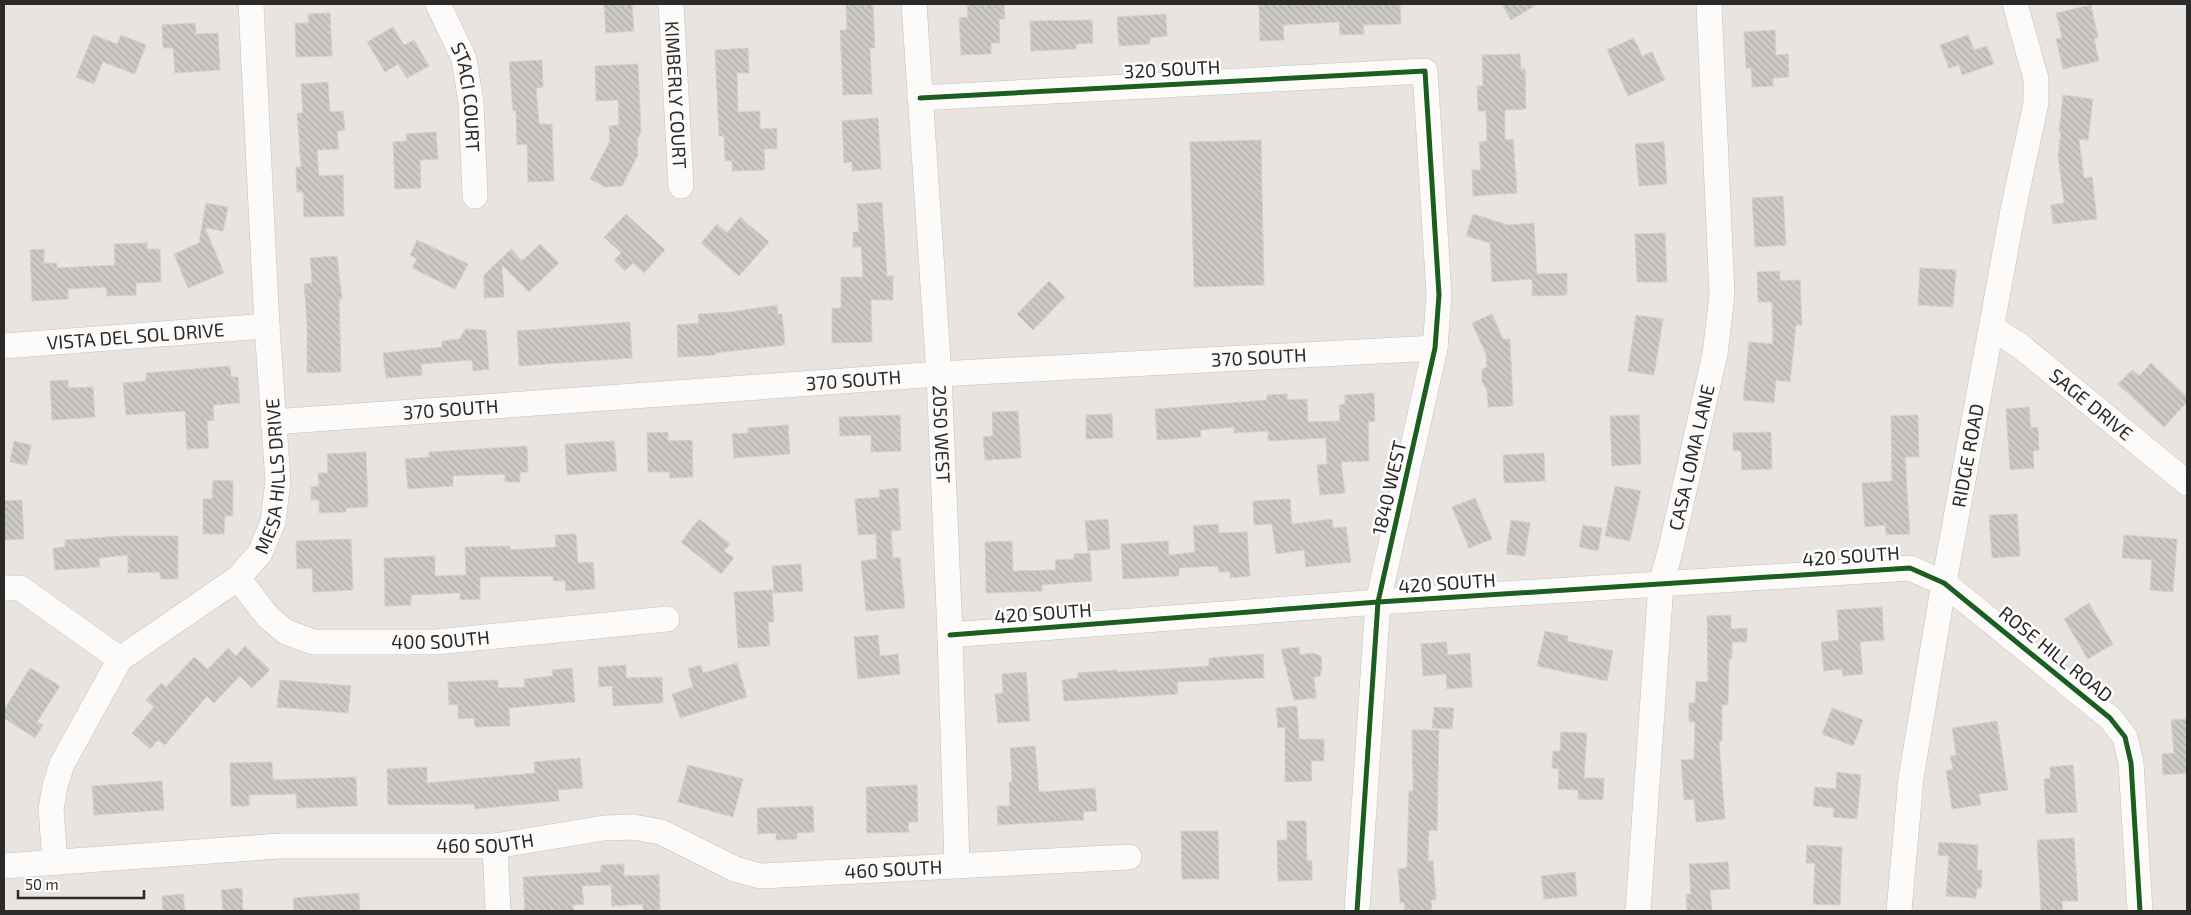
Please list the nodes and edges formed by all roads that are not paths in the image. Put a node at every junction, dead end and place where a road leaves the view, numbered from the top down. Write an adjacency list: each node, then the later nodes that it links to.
1 (251, 4): 11 (street, MESA HILLS DRIVE)
2 (438, 4): 10 (street, STACI COURT)
3 (671, 4): 9 (street, KIMBERLY COURT)
4 (914, 4): 8 (street, 2050 WEST)
5 (1709, 4): 20 (street, CASA LOMA LANE)
6 (2015, 4): 12 (street, RIDGE ROAD)
7 (1425, 71): 8 (street, 320 SOUTH); 14 (street, 1840 WEST)
8 (920, 98): 15 (street, 2050 WEST)
9 (681, 186)
10 (475, 196)
11 (267, 326): 13 (street, VISTA DEL SOL DRIVE); 16 (street, MESA HILLS DRIVE)
12 (1993, 329): 17 (street, SAGE DRIVE); 19 (street, RIDGE ROAD)
13 (4, 346)
14 (1436, 348): 15 (street, 370 SOUTH); 22 (street, 1840 WEST)
15 (938, 374): 16 (street, 370 SOUTH); 24 (street, 2050 WEST)
16 (274, 422): 18 (street, MESA HILLS DRIVE)
17 (2187, 482)
18 (238, 578): 23 (street, 400 SOUTH); 25 (street, MESA HILLS DRIVE)
19 (1944, 583): 20 (street, 420 SOUTH); 34 (street, RIDGE ROAD); 35 (street, ROSE HILL ROAD)
20 (1661, 584): 22 (street, 420 SOUTH); 33 (street, CASA LOMA LANE)
21 (4, 588): 25 (street)
22 (1378, 602): 24 (street, 420 SOUTH); 32 (street, 1840 WEST)
23 (667, 619)
24 (950, 635): 29 (street, 2050 WEST)
25 (120, 659): 28 (street, MESA HILLS DRIVE)
26 (495, 846): 28 (street, 460 SOUTH); 29 (street, 460 SOUTH); 31 (street)
27 (1129, 857): 29 (street, 460 SOUTH)
28 (54, 862): 30 (street, 460 SOUTH)
29 (957, 865)
30 (4, 866)
31 (498, 911)
32 (1357, 911)
33 (1638, 911)
34 (1899, 911)
35 (2140, 911)

